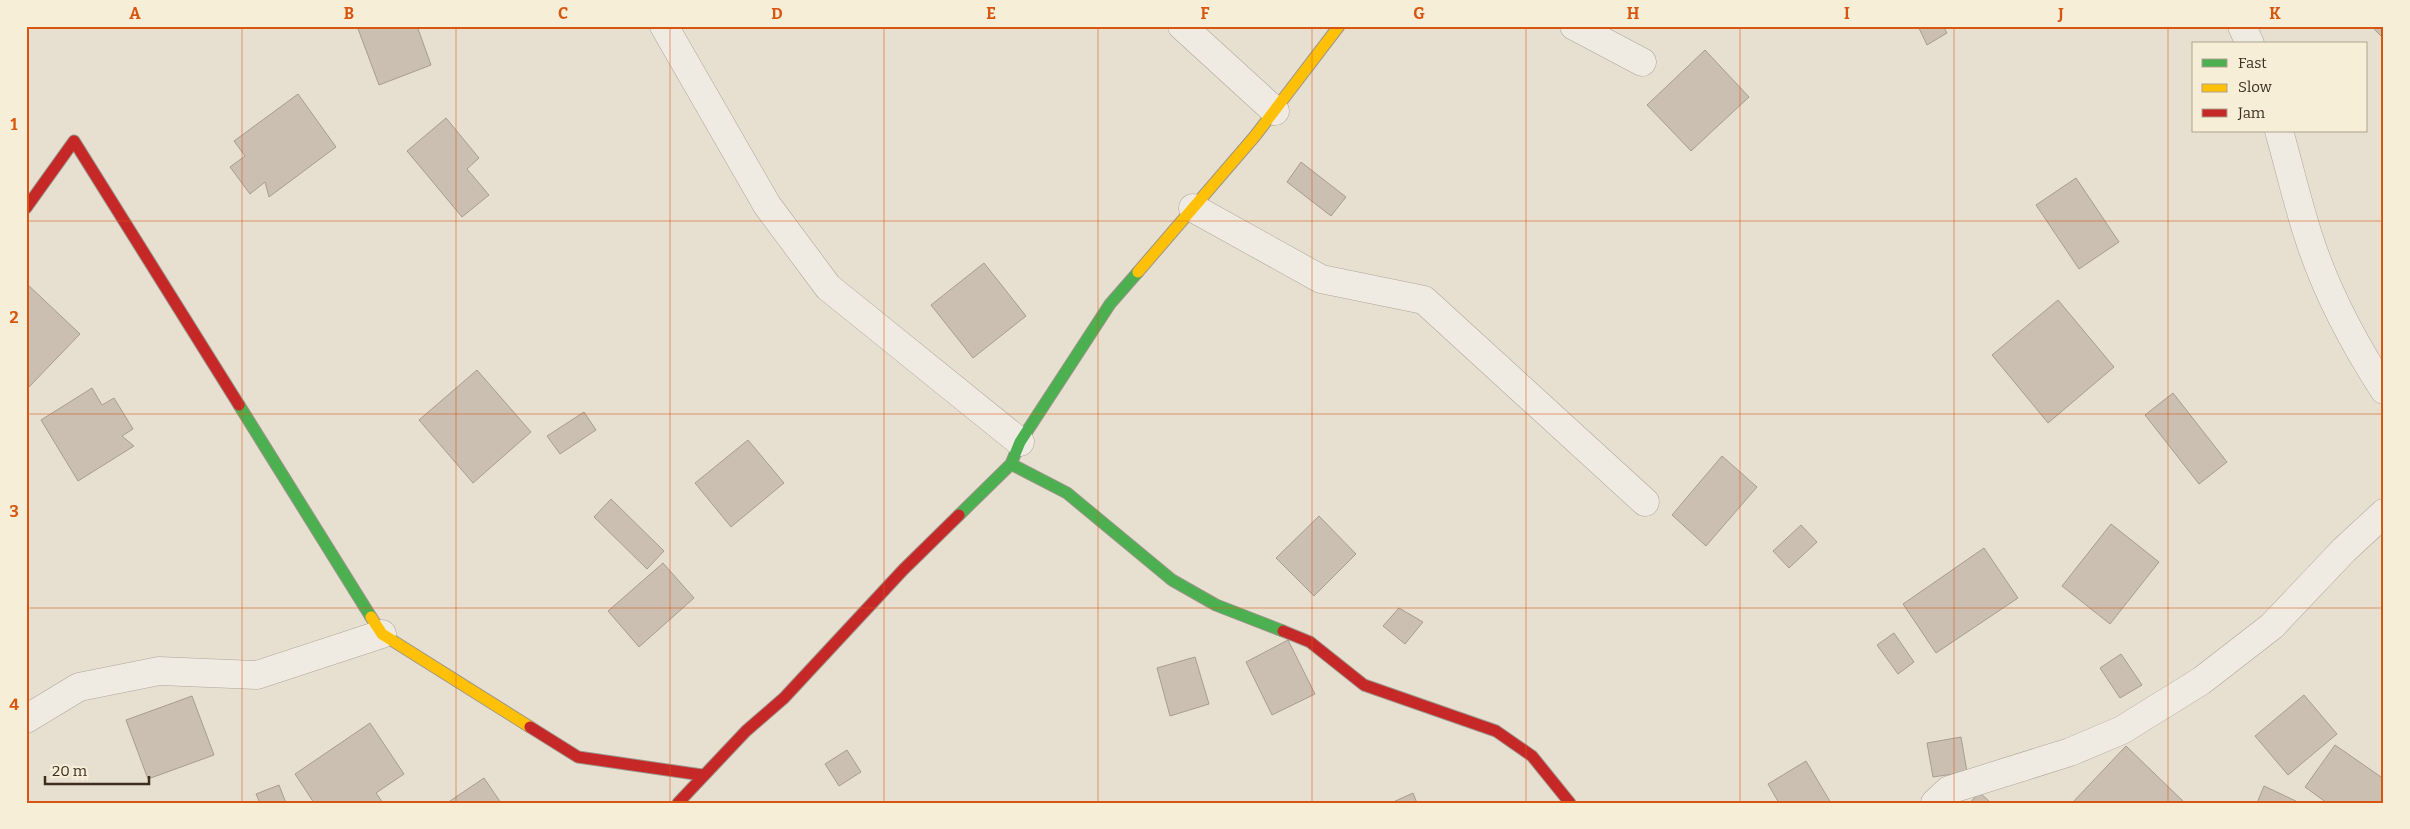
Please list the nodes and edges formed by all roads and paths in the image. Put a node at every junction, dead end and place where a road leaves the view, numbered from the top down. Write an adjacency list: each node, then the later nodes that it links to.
1 (664, 26): 13 (street)
2 (1182, 26): 8 (street)
3 (1340, 26): 8 (street)
4 (1574, 26): 7 (street)
5 (2242, 26): 6 (street)
6 (2249, 42)
7 (1642, 62)
8 (1275, 111): 11 (street)
9 (2279, 132): 12 (street)
10 (26, 208): 16 (street)
11 (1193, 208): 13 (street); 14 (street)
12 (2384, 390)
13 (1016, 453): 18 (street); 20 (street)
14 (1645, 502)
15 (2384, 513): 21 (street)
16 (382, 634): 17 (street); 18 (street)
17 (26, 720)
18 (702, 775): 19 (street)
19 (678, 803)
20 (1570, 803)
21 (1934, 803)

